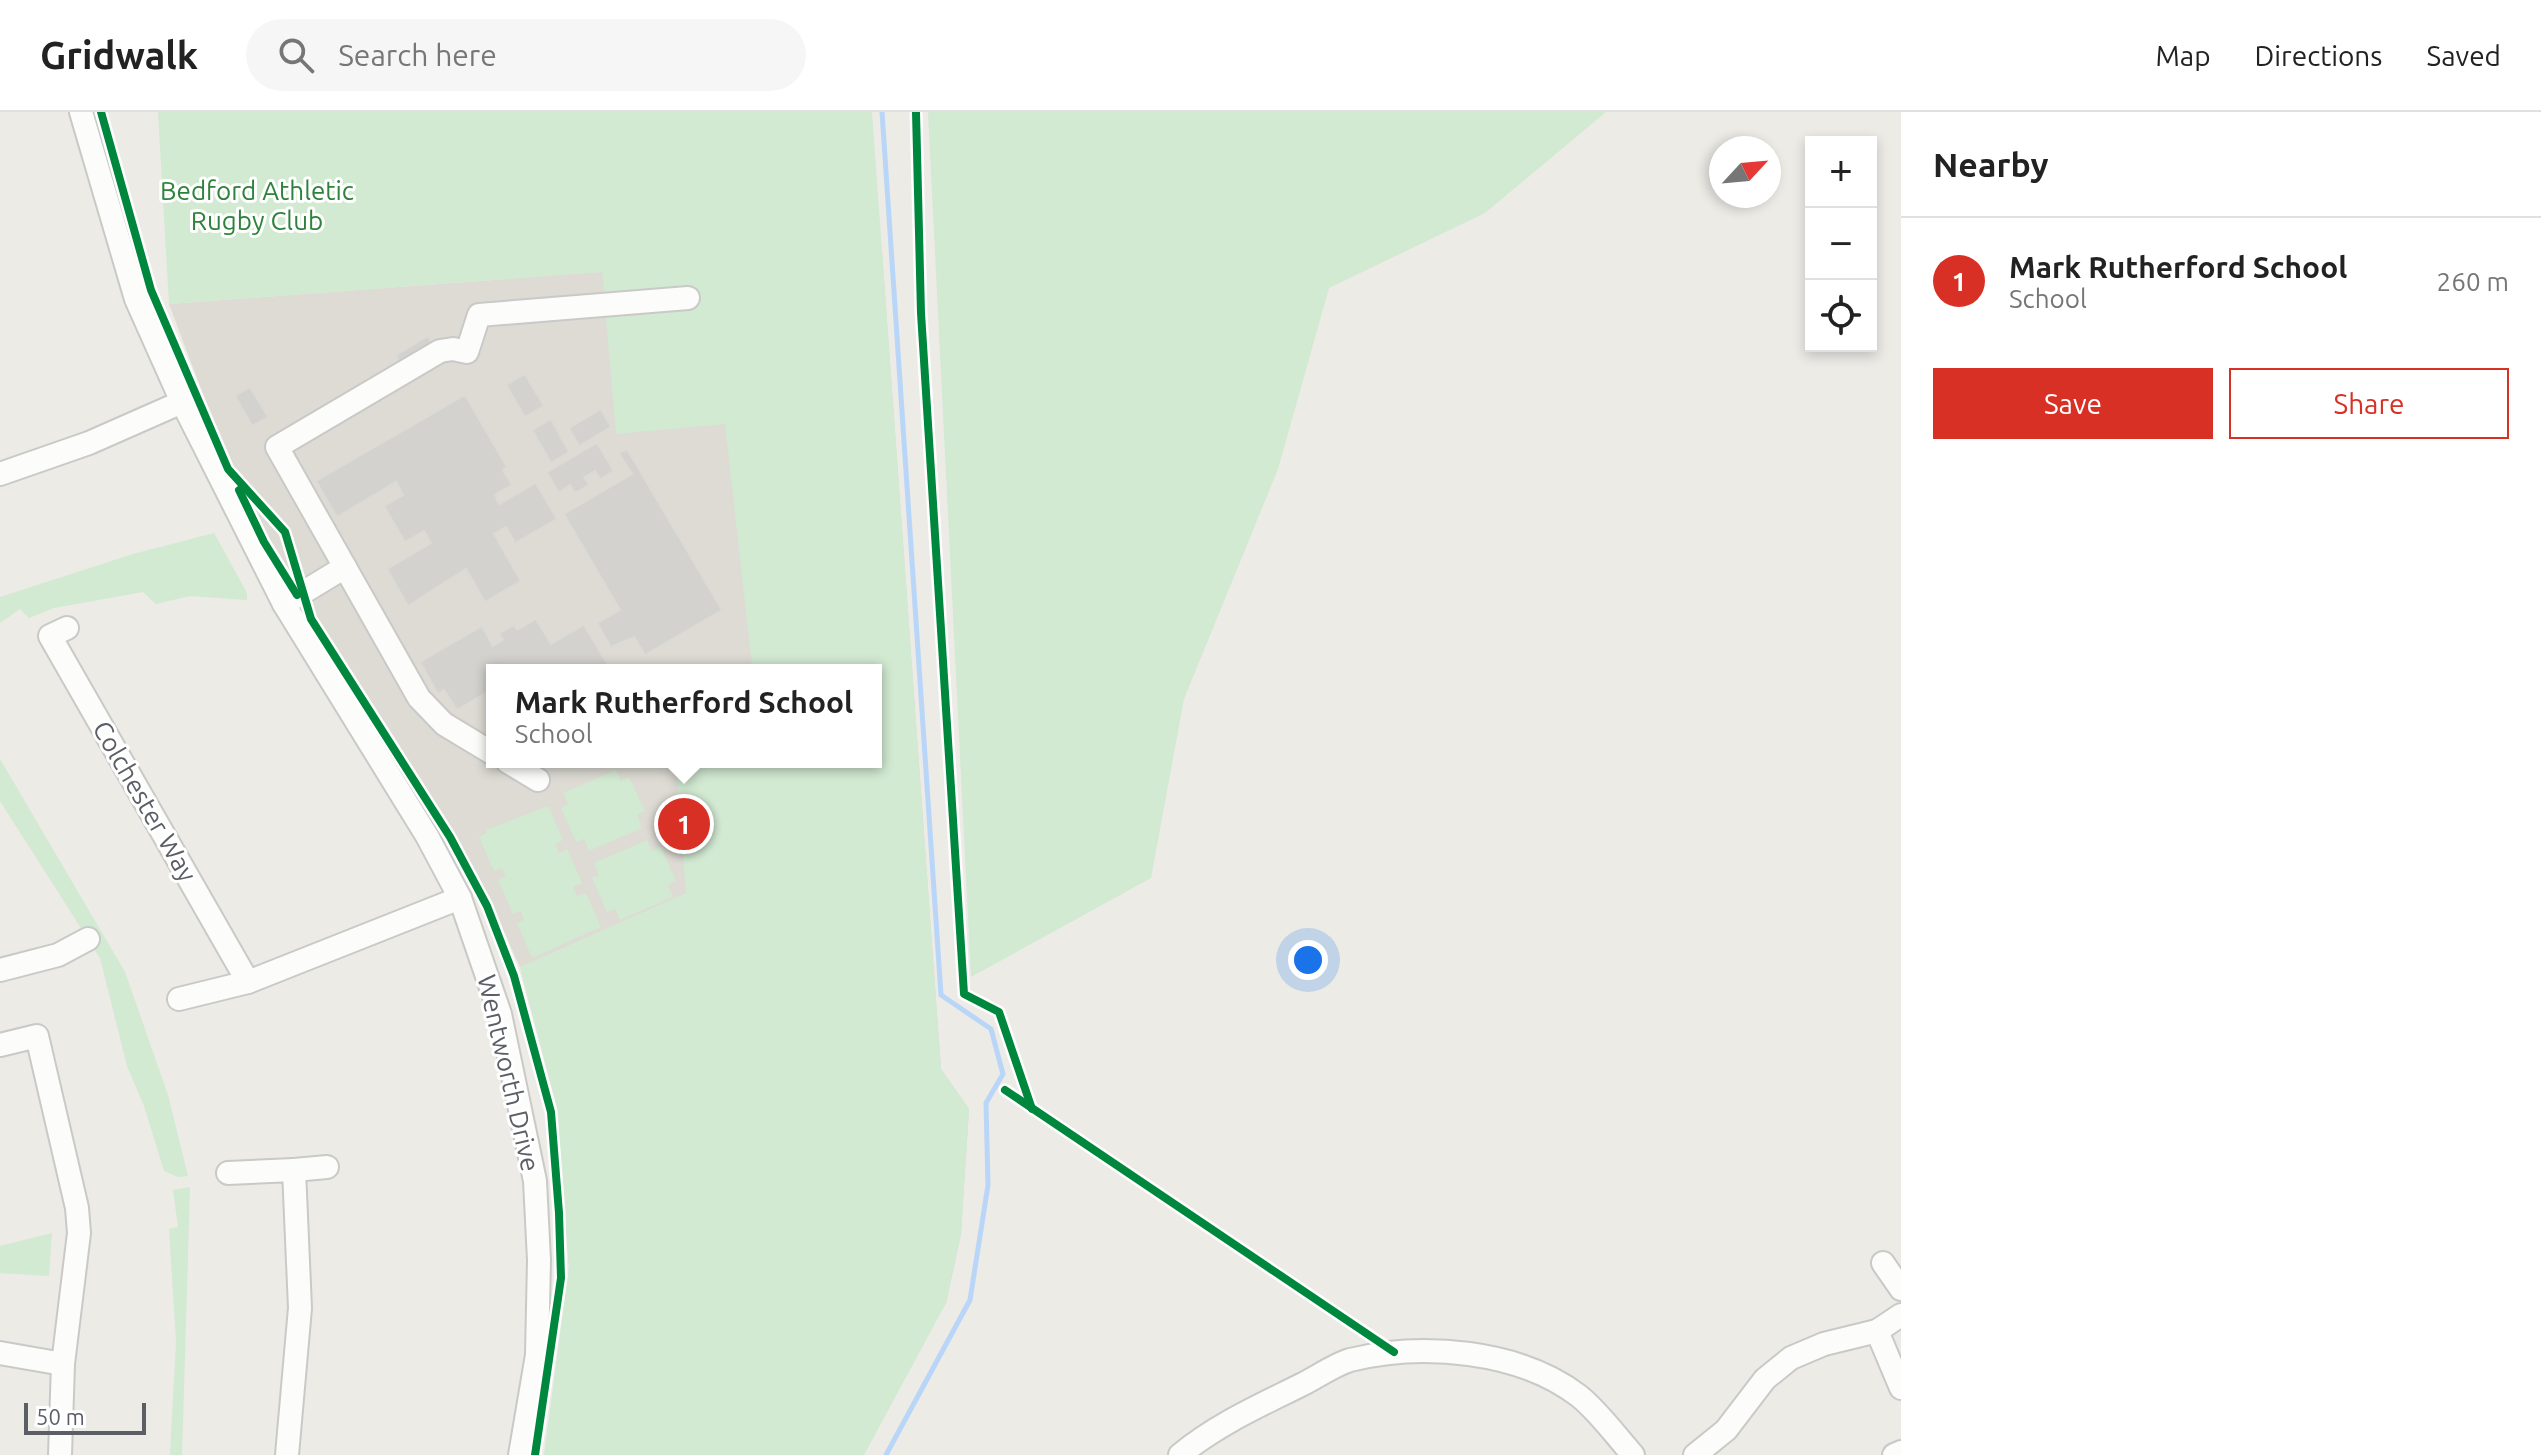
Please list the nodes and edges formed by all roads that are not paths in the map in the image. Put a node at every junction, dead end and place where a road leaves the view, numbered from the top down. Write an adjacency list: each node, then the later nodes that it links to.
1 (81, 112): 3 (street, Wentworth Drive)
2 (688, 298): 5 (street)
3 (182, 402): 4 (street); 6 (street, Wentworth Drive)
4 (0, 474)
5 (345, 567): 6 (street); 8 (street)
6 (284, 604): 11 (street, Wentworth Drive)
7 (67, 628): 14 (street, Colchester Way)
8 (486, 749)
9 (518, 768): 10 (street)
10 (538, 780)
11 (460, 898): 14 (street); 30 (street, Wentworth Drive)
12 (88, 939): 13 (street)
13 (0, 970)
14 (248, 982): 15 (street)
15 (179, 999)
16 (0, 1045): 25 (street)
17 (327, 1167): 18 (street)
18 (294, 1170): 19 (street); 29 (street)
19 (228, 1173)
20 (1883, 1263): 21 (street)
21 (1901, 1289)
22 (1901, 1315): 23 (street)
23 (1877, 1331): 26 (street); 33 (street)
24 (0, 1353): 25 (street)
25 (63, 1364): 28 (street)
26 (1901, 1388)
27 (1901, 1452): 34 (street)
28 (60, 1455)
29 (287, 1455)
30 (520, 1455)
31 (1180, 1455): 32 (street)
32 (1633, 1455)
33 (1695, 1455)
34 (1894, 1455)

